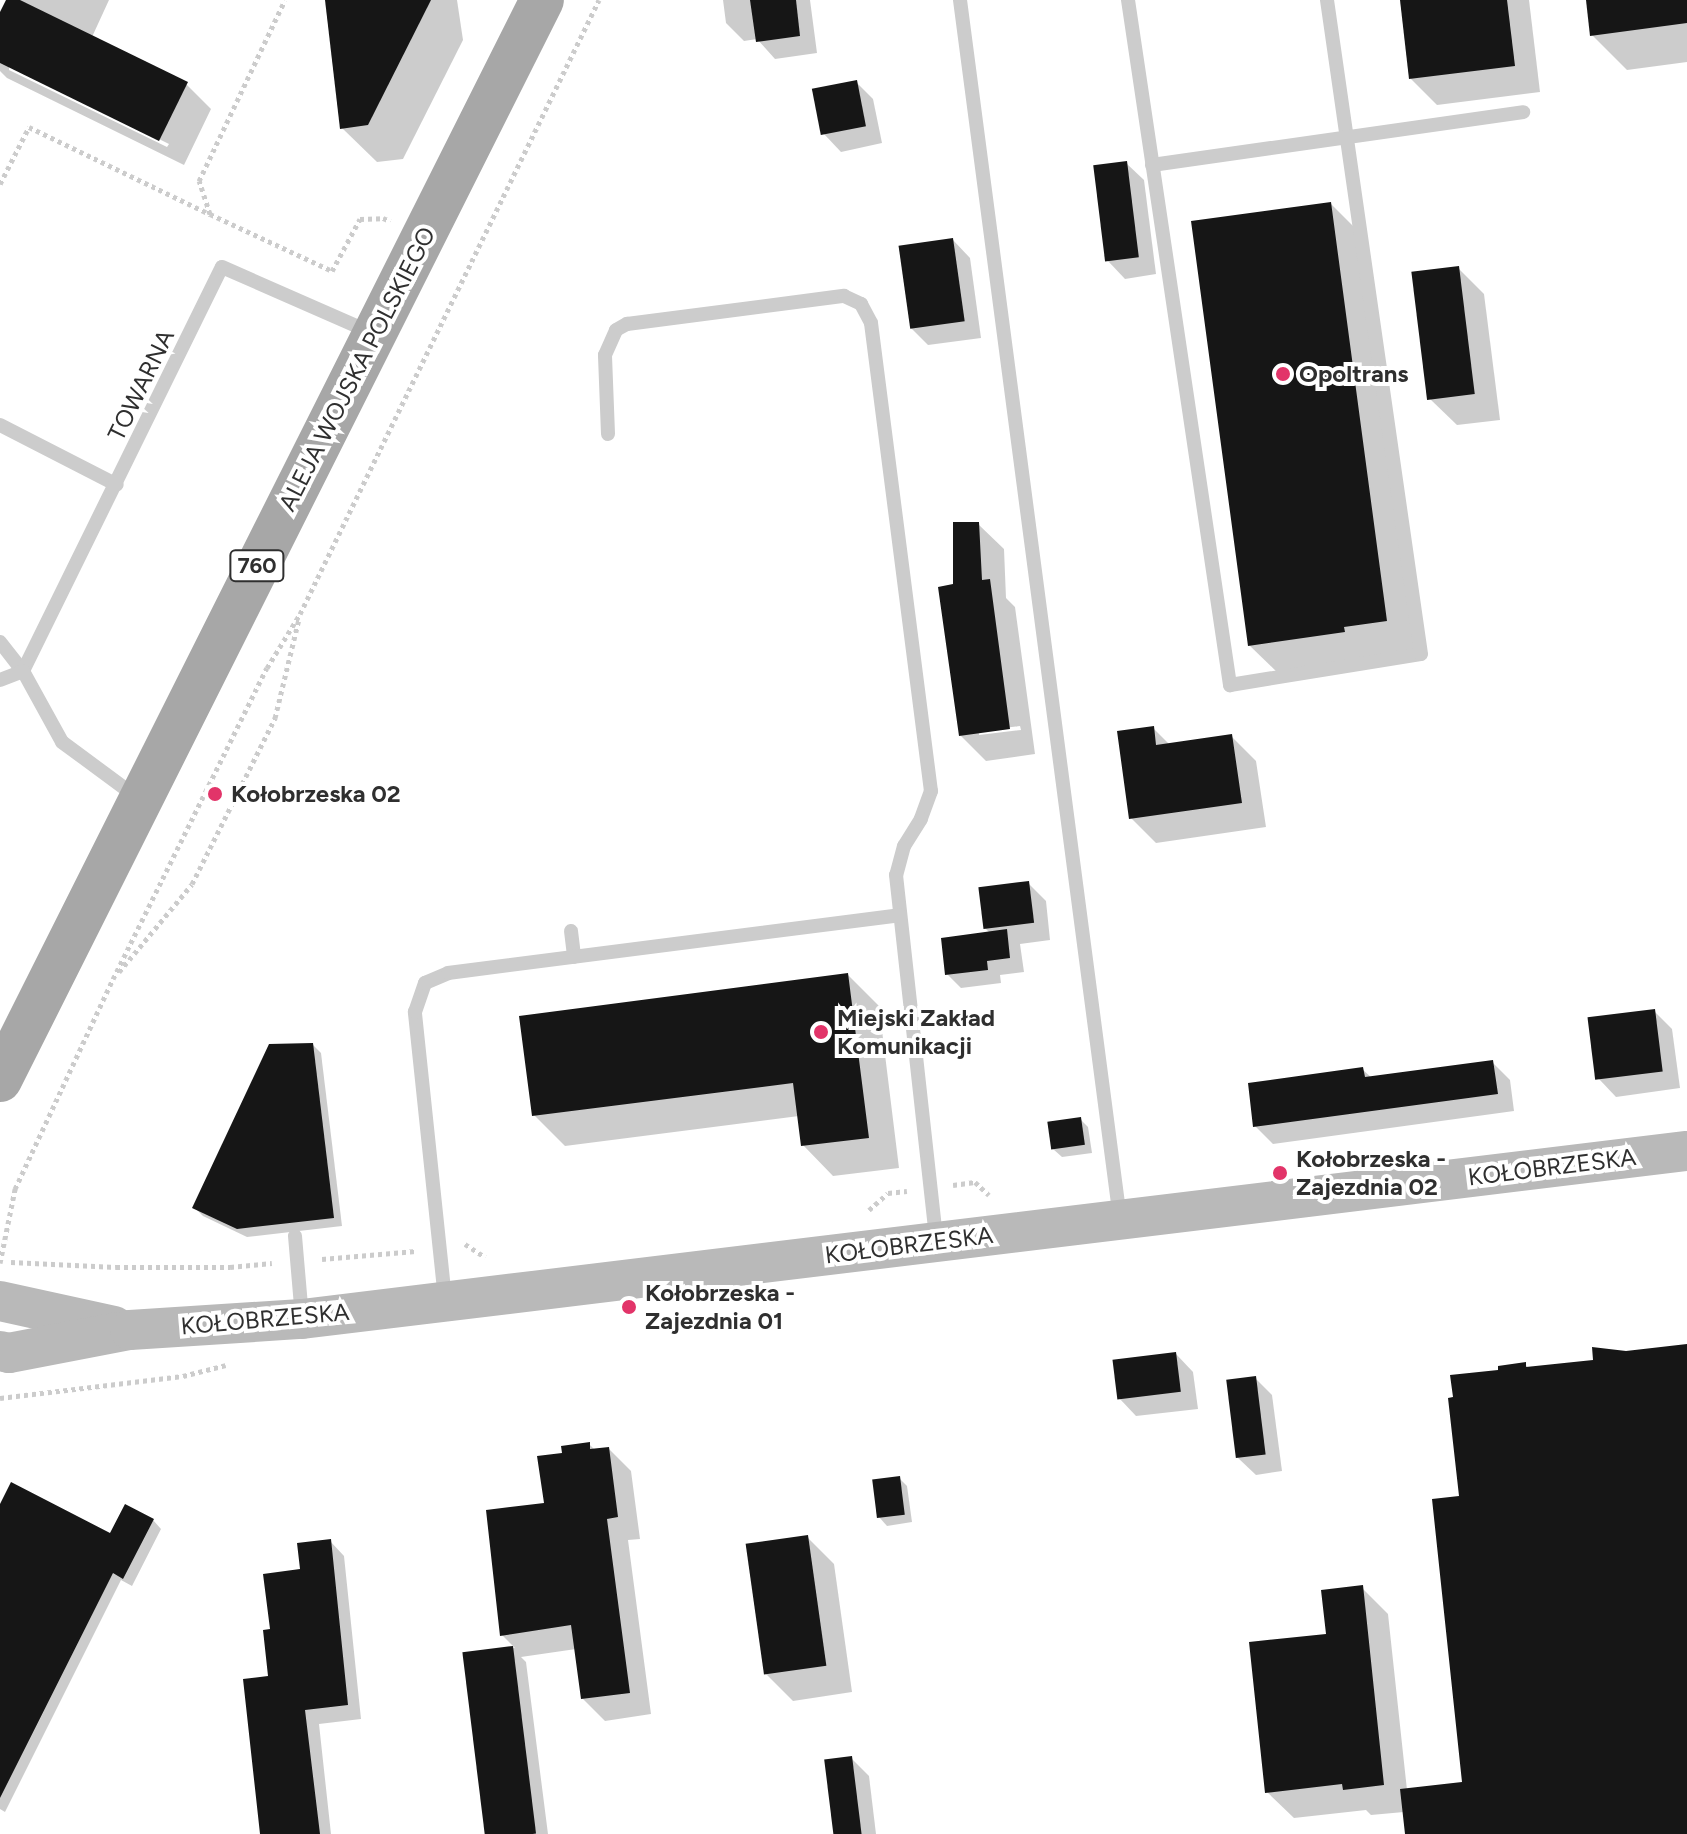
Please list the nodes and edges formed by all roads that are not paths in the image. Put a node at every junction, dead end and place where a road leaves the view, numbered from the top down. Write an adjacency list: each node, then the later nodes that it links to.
1 (542, 0): 8 (main road, ALEJA WOJSKA POLSKIEGO / 760)
2 (960, 0): 21 (lane)
3 (1128, 0): 7 (lane)
4 (1327, 0): 6 (lane)
5 (1523, 112): 6 (lane)
6 (1347, 137): 7 (lane); 7 (lane)
7 (1152, 165)
8 (375, 334): 11 (lane, TOWARNA); 15 (main road, ALEJA WOJSKA POLSKIEGO / 760)
9 (0, 425): 11 (lane)
10 (608, 434): 16 (lane)
11 (117, 485): 13 (lane, TOWARNA)
12 (0, 642): 13 (lane)
13 (23, 671): 14 (lane); 15 (lane)
14 (0, 680)
15 (139, 798): 19 (main road, ALEJA WOJSKA POLSKIEGO / 760)
16 (899, 915): 18 (lane); 23 (lane)
17 (571, 931): 18 (lane)
18 (574, 957): 25 (lane)
19 (0, 1080)
20 (1687, 1151): 21 (street, KOŁOBRZESKA)
21 (1120, 1219): 23 (street, KOŁOBRZESKA)
22 (295, 1236): 26 (lane)
23 (936, 1241): 25 (street, KOŁOBRZESKA)
24 (0, 1301): 27 (street, KOŁOBRZESKA)
25 (446, 1301): 26 (street, KOŁOBRZESKA)
26 (302, 1319): 27 (street, KOŁOBRZESKA)
27 (130, 1330): 28 (street, KOŁOBRZESKA)
28 (0, 1351)

